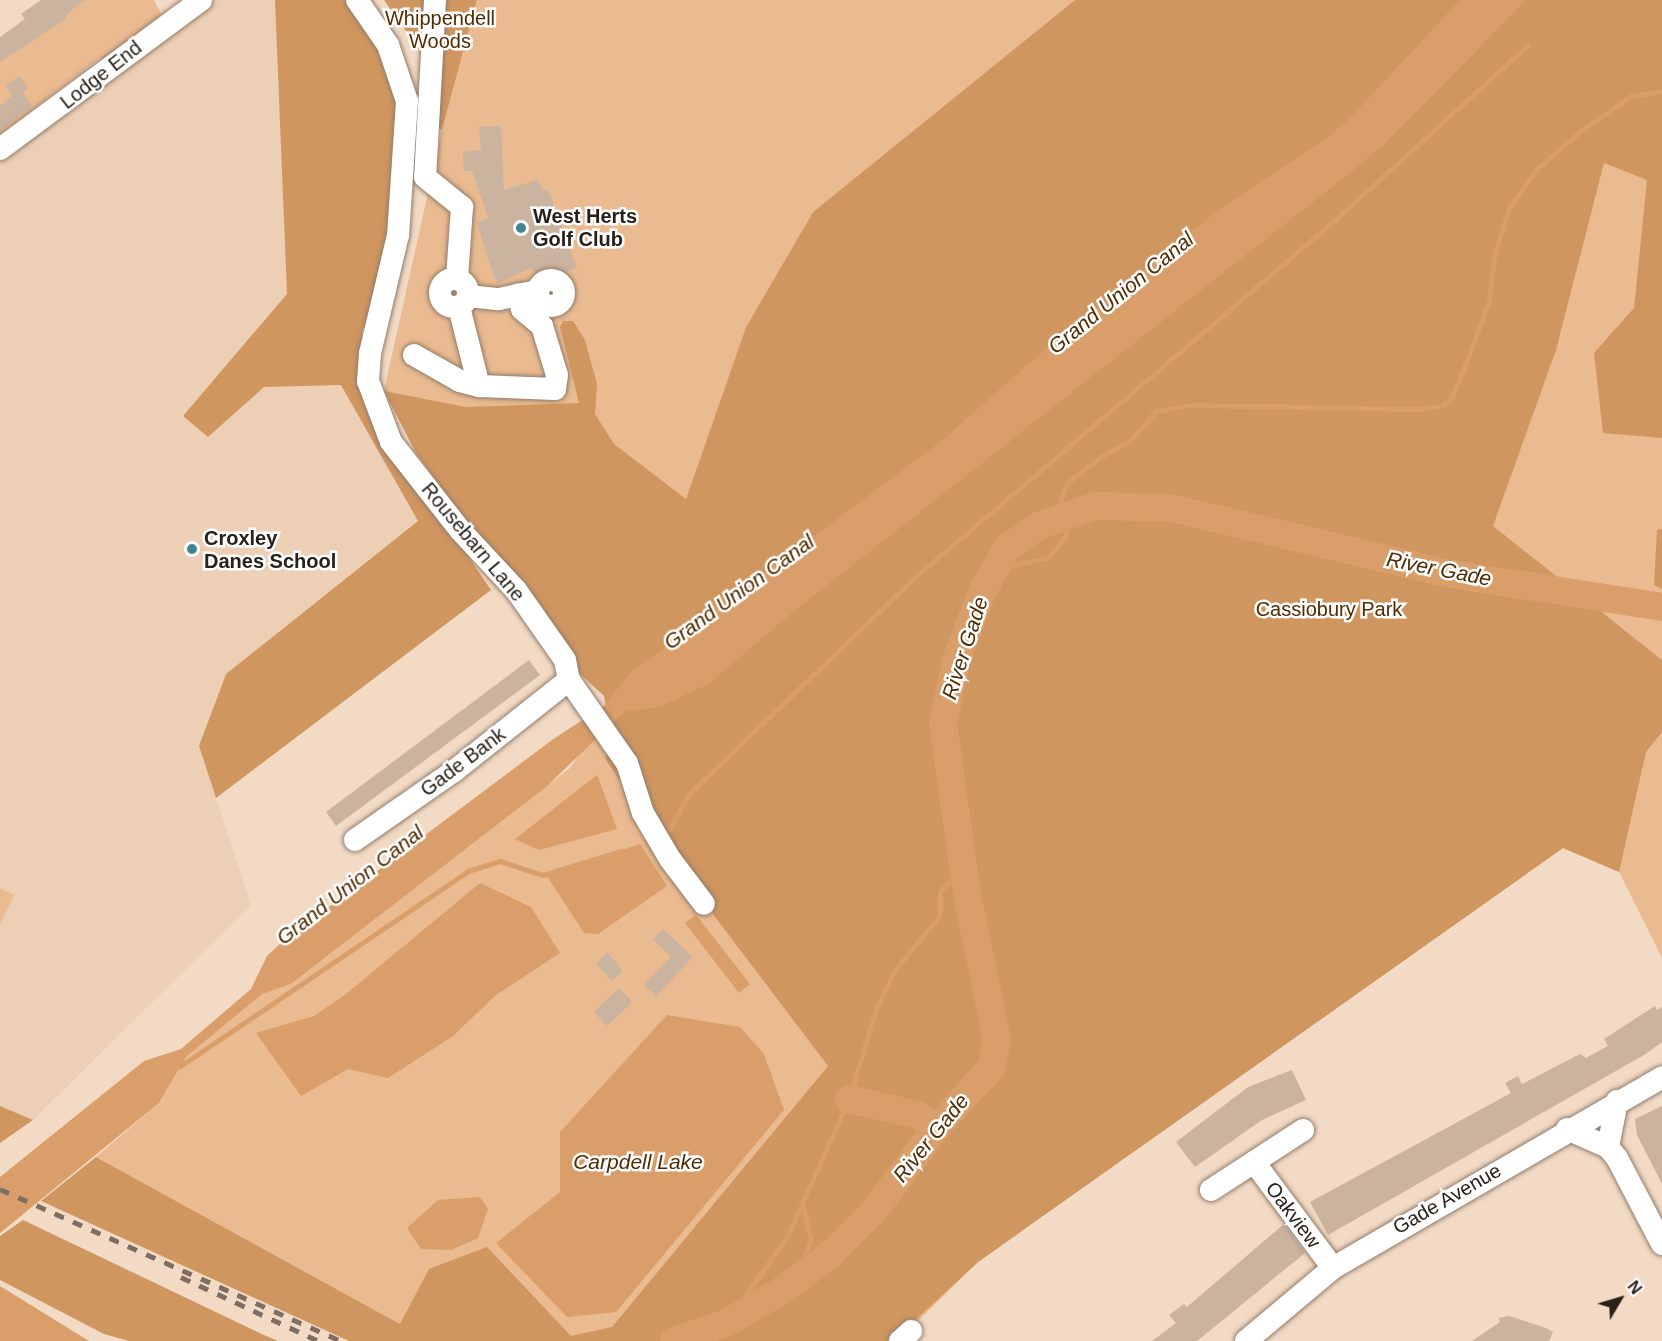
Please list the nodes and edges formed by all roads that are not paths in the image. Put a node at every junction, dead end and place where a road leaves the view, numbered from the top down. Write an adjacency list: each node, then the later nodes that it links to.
1 (201, 0): 4 (street, Lodge End)
2 (357, 0): 8 (street, Rousebarn Lane)
3 (435, 0): 5 (street)
4 (0, 149)
5 (461, 294): 7 (street); 7 (street)
6 (414, 355): 7 (street)
7 (479, 386)
8 (569, 680): 9 (street, Gade Bank); 10 (street, Rousebarn Lane)
9 (355, 840)
10 (704, 904)
11 (1662, 1077): 12 (street, Gade Avenue)
12 (1617, 1101): 13 (street, Gade Avenue); 15 (street)
13 (1567, 1129): 15 (street); 19 (street, Gade Avenue)
14 (1303, 1130): 16 (street, Oakview)
15 (1608, 1147): 18 (street)
16 (1254, 1162): 17 (street, Oakview); 19 (street, Oakview)
17 (1211, 1190)
18 (1662, 1244)
19 (1333, 1268): 20 (street, Gade Avenue)
20 (1246, 1341)

